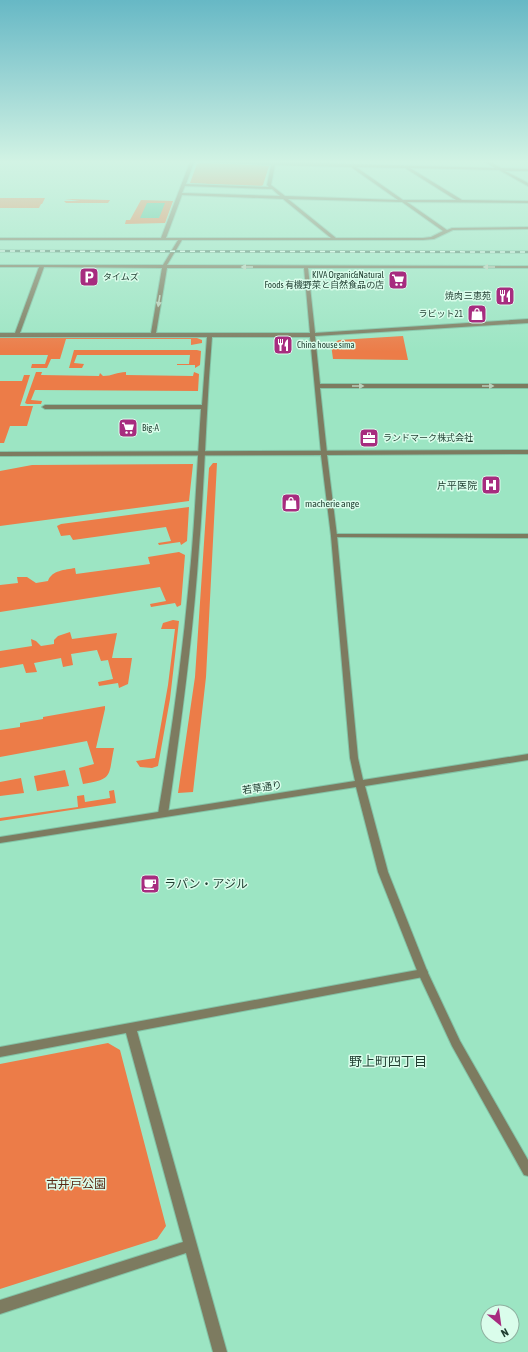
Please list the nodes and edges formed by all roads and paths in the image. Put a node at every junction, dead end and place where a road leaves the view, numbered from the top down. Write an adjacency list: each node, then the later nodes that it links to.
1 (168, 225): 7 (street)
2 (318, 225): 9 (street)
3 (437, 225): 5 (street)
4 (528, 228): 5 (street)
5 (447, 232): 9 (street)
6 (0, 239): 7 (street)
7 (163, 239): 8 (street)
8 (181, 239): 9 (street); 12 (street)
9 (335, 239)
10 (0, 266): 11 (street)
11 (42, 266): 12 (street); 17 (street)
12 (164, 266): 13 (street, one-way to 12); 18 (street, one-way to 18)
13 (306, 267): 14 (street, one-way to 13); 20 (street)
14 (528, 267)
15 (528, 321): 20 (street)
16 (0, 335): 17 (street)
17 (17, 335): 18 (street)
18 (153, 335): 19 (street)
19 (210, 335): 20 (street); 24 (street)
20 (313, 335): 21 (street)
21 (319, 386): 22 (street, one-way to 22); 27 (street)
22 (528, 386)
23 (45, 407): 24 (street)
24 (205, 407): 26 (street)
25 (528, 452): 27 (street)
26 (202, 453): 27 (street); 28 (street); 33 (street)
27 (324, 453): 29 (street)
28 (0, 454)
29 (334, 536): 30 (street); 32 (street)
30 (528, 537)
31 (528, 757): 32 (street, 若草通り)
32 (359, 783): 33 (street, 若草通り); 35 (street)
33 (163, 814): 34 (street, 若草通り)
34 (0, 840)
35 (423, 973): 36 (street); 38 (street)
36 (130, 1027): 37 (street); 39 (street)
37 (0, 1052)
38 (528, 1171)
39 (189, 1246): 40 (street); 41 (street)
40 (0, 1307)
41 (220, 1352)

